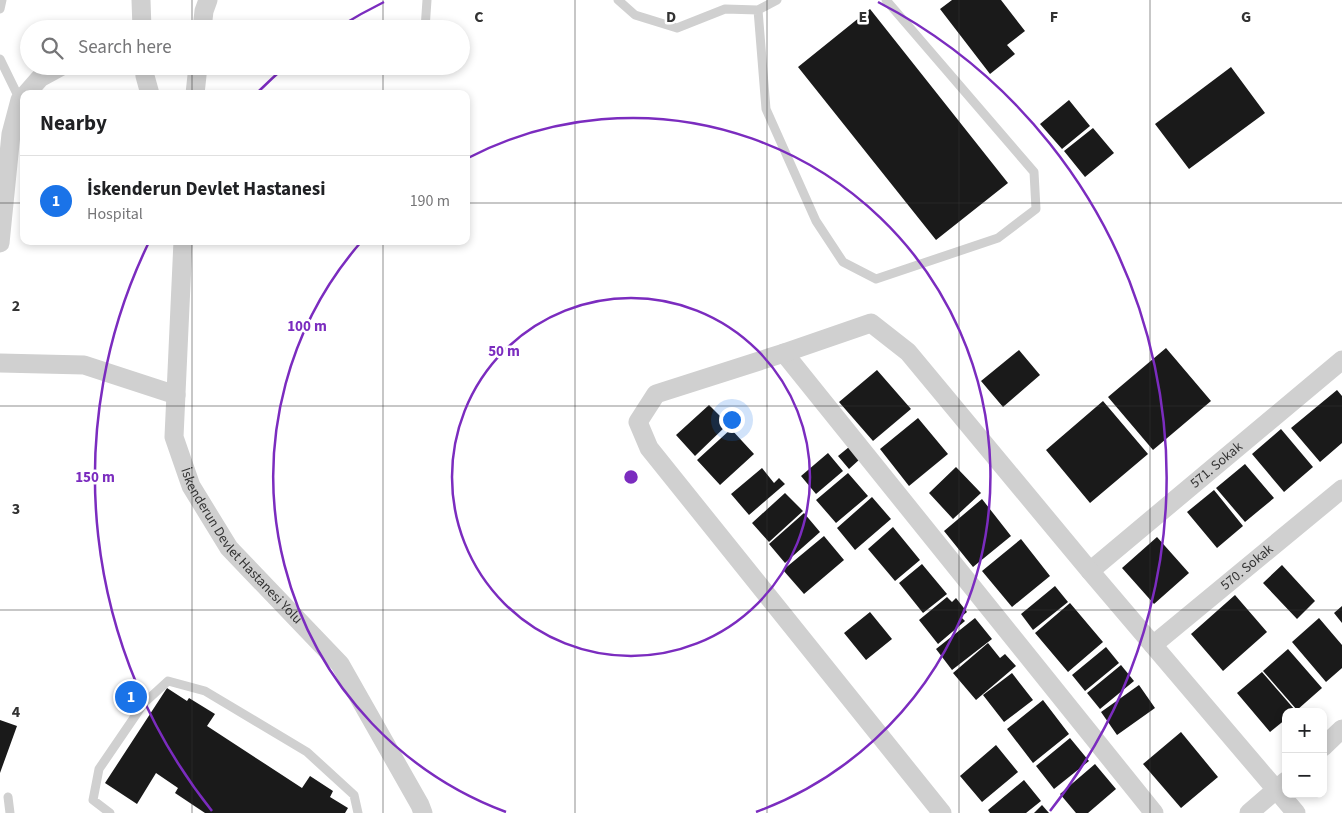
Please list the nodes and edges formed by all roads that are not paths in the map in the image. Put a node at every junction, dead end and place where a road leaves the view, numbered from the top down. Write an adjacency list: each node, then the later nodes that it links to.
1 (2, 0): 9 (lane)
2 (141, 0): 11 (street)
3 (208, 0): 12 (street)
4 (427, 0): 13 (lane)
5 (618, 0): 8 (lane)
6 (777, 0): 10 (lane)
7 (886, 0): 10 (lane)
8 (725, 4): 10 (lane)
9 (0, 8)
10 (758, 10)
11 (140, 20)
12 (203, 20)
13 (426, 20)
14 (0, 59): 21 (lane)
15 (46, 75): 18 (street)
16 (145, 75): 19 (street)
17 (197, 75): 20 (street)
18 (29, 90)
19 (149, 90)
20 (195, 90)
21 (20, 91)
22 (20, 106): 23 (street)
23 (0, 243)
24 (183, 245): 28 (street, İskenderun Devlet Hastanesi Yolu)
25 (784, 353): 30 (street); 40 (street); 41 (street)
26 (1342, 360): 30 (street, 571. Sokak)
27 (0, 363): 28 (street)
28 (176, 395): 39 (street, İskenderun Devlet Hastanesi Yolu)
29 (1342, 489): 31 (street, 570. Sokak)
30 (1090, 570): 31 (street)
31 (1153, 645): 34 (street)
32 (1342, 729): 33 (street)
33 (1327, 742)
34 (1281, 785): 42 (street); 43 (street)
35 (8, 797): 36 (lane)
36 (10, 813)
37 (110, 813): 38 (lane)
38 (358, 813)
39 (423, 813)
40 (942, 813)
41 (1154, 813)
42 (1249, 813)
43 (1296, 813)

